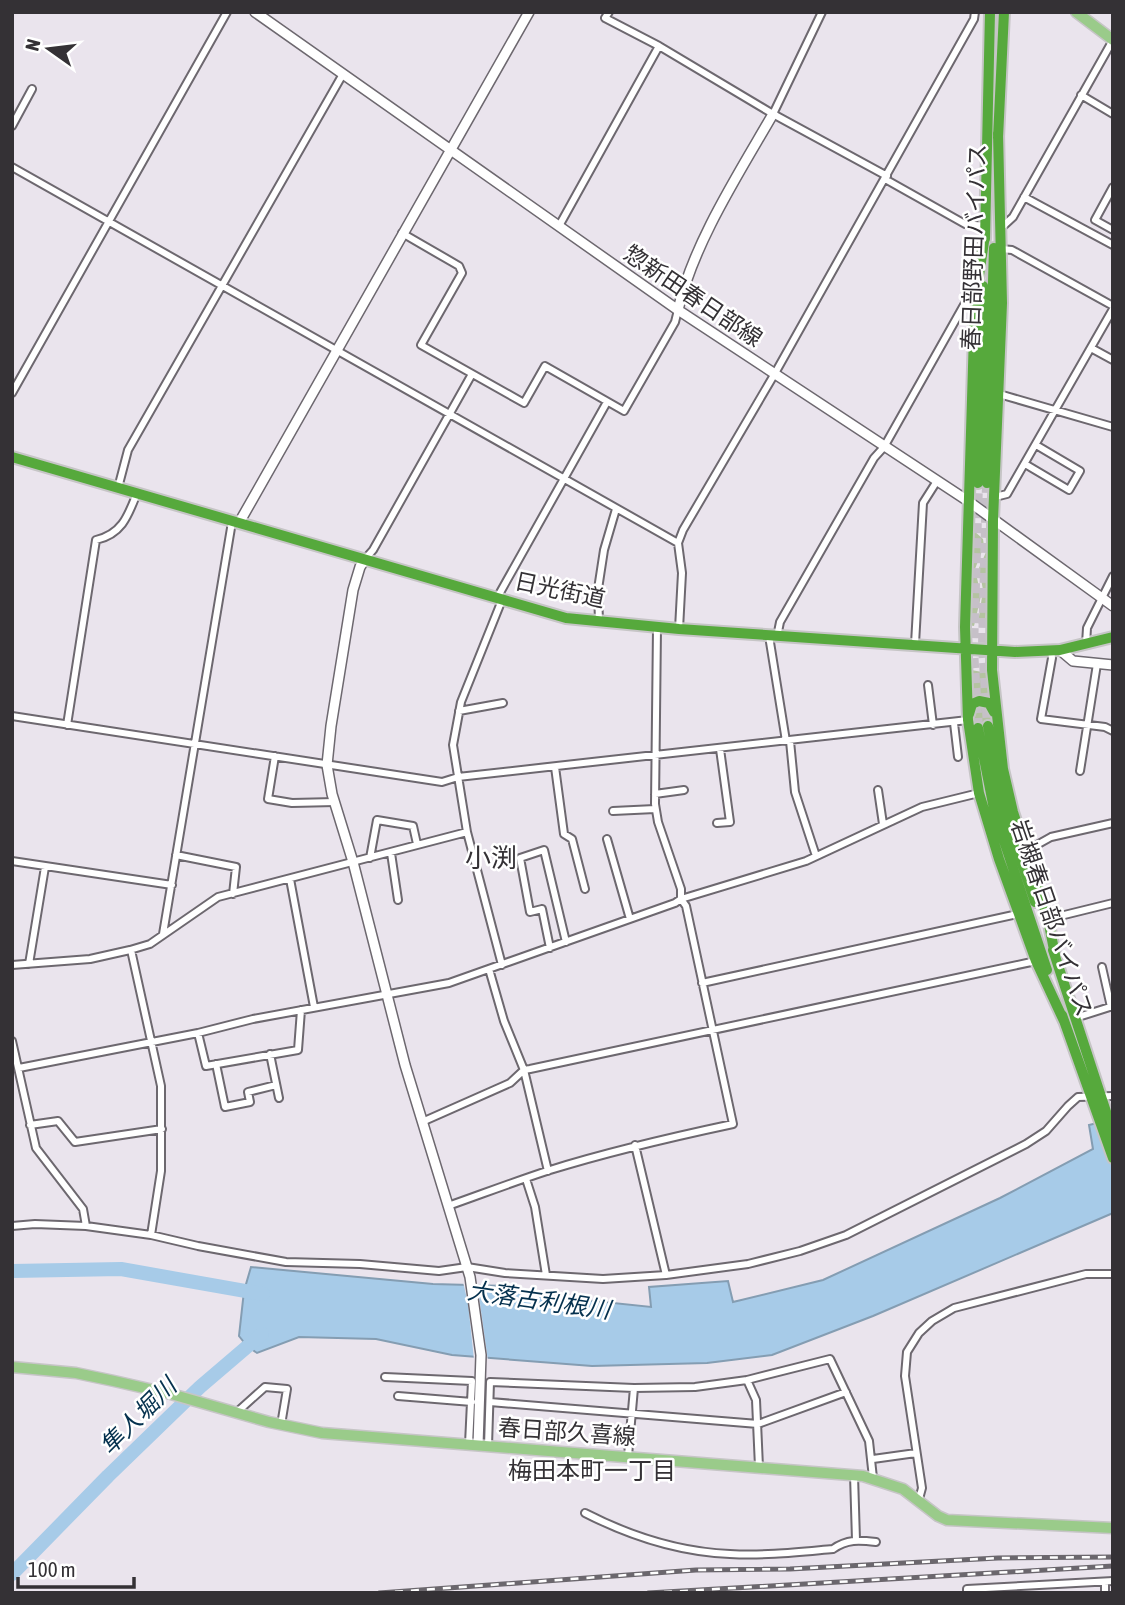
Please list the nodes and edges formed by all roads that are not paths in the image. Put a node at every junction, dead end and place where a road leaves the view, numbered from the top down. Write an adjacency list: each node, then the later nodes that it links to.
1 (227, 12): 24 (street)
2 (255, 12): 12 (street, 惣新田春日部線)
3 (529, 12): 19 (street)
4 (608, 12): 11 (street)
5 (822, 12): 15 (street)
6 (975, 12): 21 (street)
7 (990, 12): 28 (highway, 春日部野田バイパス)
8 (1004, 12): 18 (highway, 春日部野田バイパス)
9 (1076, 12): 10 (main road)
10 (1113, 40): 14 (street)
11 (659, 46): 15 (street); 25 (street)
12 (343, 74): 19 (street, 惣新田春日部線); 32 (street)
13 (32, 89): 17 (street)
14 (1081, 95): 16 (street); 23 (street)
15 (773, 114): 21 (street); 35 (street)
16 (1113, 114)
17 (12, 126)
18 (998, 134): 26 (highway); 28 (highway, 春日部野田バイパス)
19 (450, 148): 25 (street, 惣新田春日部線); 29 (street)
20 (12, 167): 24 (street)
21 (886, 178): 28 (street); 40 (street)
22 (1113, 187): 27 (street)
23 (1024, 197): 26 (street); 30 (street)
24 (110, 220): 32 (street); 41 (street)
25 (559, 226): 35 (street, 惣新田春日部線)
26 (1001, 228): 31 (highway)
27 (1113, 230)
28 (985, 231): 33 (highway)
29 (402, 233): 37 (street); 39 (street)
30 (1113, 245)
31 (1001, 249): 34 (street); 42 (highway)
32 (222, 285): 37 (street); 53 (street)
33 (975, 302): 48 (street); 56 (highway)
34 (1113, 307): 36 (street)
35 (678, 310): 40 (street, 惣新田春日部線); 43 (street)
36 (1091, 348): 38 (street); 44 (street)
37 (336, 351): 45 (street); 59 (street)
38 (1113, 360)
39 (472, 374): 43 (street); 45 (street)
40 (774, 374): 48 (street, 惣新田春日部線); 60 (street)
41 (12, 393)
42 (999, 394): 44 (street); 55 (highway)
43 (607, 401): 51 (street)
44 (1056, 411): 46 (street); 47 (street)
45 (448, 415): 51 (street); 61 (street)
46 (1113, 427)
47 (1036, 445): 50 (street); 50 (street)
48 (884, 447): 52 (street, 惣新田春日部線); 69 (street)
49 (12, 457): 53 (highway, 日光街道)
50 (1025, 464): 55 (street)
51 (563, 479): 57 (street); 64 (street)
52 (937, 481): 56 (street, 惣新田春日部線); 71 (street)
53 (118, 488): 54 (highway, 日光街道)
54 (137, 494): 59 (highway, 日光街道); 85 (street)
55 (995, 497): 58 (highway)
56 (968, 501): 58 (street, 惣新田春日部線); 73 (highway)
57 (616, 509): 60 (street); 66 (street)
58 (993, 520): 63 (street, 惣新田春日部線); 74 (highway)
59 (236, 522): 61 (highway, 日光街道); 90 (street)
60 (678, 543): 68 (street)
61 (365, 559): 64 (highway, 日光街道); 95 (street)
62 (1113, 576): 63 (street)
63 (1101, 596): 65 (street, 惣新田春日部線); 72 (street)
64 (500, 599): 66 (highway, 日光街道); 80 (street)
65 (1113, 606)
66 (599, 622): 67 (highway, 日光街道)
67 (657, 628): 68 (highway, 日光街道); 92 (street)
68 (679, 629): 69 (highway, 日光街道)
69 (773, 636): 71 (highway, 日光街道); 89 (street)
70 (1113, 637): 72 (highway)
71 (915, 644): 73 (highway, 日光街道)
72 (1086, 644): 75 (highway)
73 (965, 648): 74 (highway, 日光街道); 83 (highway)
74 (991, 650): 75 (highway, 日光街道); 81 (highway)
75 (1055, 650): 76 (street, 日光街道); 87 (street)
76 (1097, 664): 77 (street, 日光街道); 87 (street)
77 (1113, 665)
78 (928, 685): 86 (street)
79 (503, 704): 80 (street)
80 (459, 711): 98 (street)
81 (996, 715): 83 (highway); 112 (highway)
82 (12, 716): 85 (street)
83 (968, 720): 84 (street); 101 (highway)
84 (954, 723): 86 (street); 94 (street)
85 (67, 725): 90 (street)
86 (933, 725): 89 (street)
87 (1089, 725): 88 (street); 97 (street)
88 (1113, 732)
89 (788, 741): 91 (street); 115 (street)
90 (195, 743): 93 (street); 114 (street)
91 (720, 749): 92 (street); 106 (street)
92 (655, 756): 96 (street); 102 (street)
93 (275, 757): 95 (street); 103 (street)
94 (958, 757)
95 (327, 765): 98 (street); 103 (street)
96 (555, 767): 98 (street); 122 (street)
97 (1080, 771)
98 (458, 778): 109 (street)
99 (684, 790): 102 (street)
100 (878, 790): 108 (street)
101 (979, 793): 108 (street); 127 (highway)
102 (655, 794): 104 (street)
103 (335, 802): 118 (street)
104 (655, 808): 105 (street); 124 (street)
105 (613, 811)
106 (718, 823)
107 (1113, 823): 112 (street)
108 (883, 824): 115 (street)
109 (467, 832): 111 (street); 138 (street)
110 (607, 839): 128 (street)
111 (417, 844): 113 (street); 116 (street)
112 (1026, 851): 129 (highway)
113 (391, 853): 116 (street); 125 (street)
114 (176, 855): 121 (street); 123 (street)
115 (816, 856): 124 (street)
116 (370, 858): 118 (street)
117 (12, 861): 119 (street)
118 (353, 862): 120 (street); 142 (street)
119 (45, 867): 121 (street); 136 (street)
120 (290, 879): 123 (street); 143 (street)
121 (172, 885): 130 (street)
122 (584, 889)
123 (233, 894): 130 (street)
124 (681, 899): 128 (street); 141 (street)
125 (398, 900)
126 (1113, 903): 129 (street)
127 (1018, 914): 135 (highway); 141 (street)
128 (630, 919): 131 (street)
129 (1048, 919): 134 (highway)
130 (163, 934): 133 (street)
131 (566, 942): 132 (street); 132 (street)
132 (550, 948): 138 (street)
133 (131, 950): 136 (street); 150 (street)
134 (1055, 955): 146 (highway, 岩槻春日部バイパス); 146 (highway, 岩槻春日部バイパス)
135 (1035, 961): 146 (highway); 147 (street)
136 (29, 964): 137 (street)
137 (12, 965)
138 (502, 965): 140 (street)
139 (1102, 967): 144 (street)
140 (489, 969): 142 (street); 154 (street)
141 (702, 983): 147 (street)
142 (387, 994): 143 (street); 160 (street)
143 (314, 1007): 145 (street)
144 (1112, 1007): 146 (street)
145 (301, 1010): 148 (street); 151 (street)
146 (1069, 1019): 156 (highway, 岩槻春日部バイパス)
147 (714, 1028): 154 (street); 164 (street)
148 (198, 1033): 150 (street); 152 (street)
149 (12, 1041): 153 (street)
150 (153, 1041): 153 (street); 162 (street)
151 (270, 1054): 152 (street); 155 (street)
152 (216, 1064): 155 (street)
153 (19, 1068): 161 (street)
154 (524, 1070): 160 (street); 166 (street)
155 (276, 1085): 158 (street)
156 (1095, 1095): 157 (street); 159 (highway, 岩槻春日部バイパス); 175 (street)
157 (1113, 1096)
158 (279, 1098)
159 (1101, 1112): 163 (highway, 岩槻春日部バイパス); 165 (highway, 岩槻春日部バイパス)
160 (422, 1122): 168 (street)
161 (30, 1125): 162 (street); 170 (street)
162 (162, 1129): 171 (street)
163 (1113, 1133)
164 (635, 1146): 166 (street); 175 (street)
165 (1113, 1158)
166 (548, 1171): 167 (street)
167 (526, 1178): 168 (street); 174 (street)
168 (449, 1206): 172 (street)
169 (12, 1226): 170 (street)
170 (86, 1226): 171 (street)
171 (151, 1235): 172 (street)
172 (468, 1272): 174 (street); 188 (street)
173 (1113, 1274): 189 (street)
174 (546, 1275): 175 (street)
175 (666, 1275)
176 (12, 1367): 184 (main road, 春日部久喜線)
177 (385, 1377): 182 (street)
178 (747, 1380): 179 (street); 180 (street); 186 (street)
179 (634, 1388): 183 (street); 185 (street)
180 (846, 1392): 186 (street); 191 (street)
181 (398, 1396): 182 (street)
182 (472, 1402): 188 (street)
183 (490, 1402): 185 (street); 188 (street)
184 (236, 1413): 187 (main road, 春日部久喜線); 187 (street)
185 (632, 1414): 186 (street); 190 (street)
186 (758, 1424): 192 (street)
187 (281, 1425): 188 (main road, 春日部久喜線)
188 (478, 1445): 190 (main road, 春日部久喜線)
189 (916, 1452): 191 (street); 195 (street)
190 (628, 1456): 192 (main road, 春日部久喜線)
191 (873, 1459): 194 (street)
192 (759, 1468): 193 (main road, 春日部久喜線)
193 (854, 1475): 194 (main road, 春日部久喜線); 198 (street)
194 (873, 1478): 195 (main road, 春日部久喜線)
195 (919, 1499): 197 (main road, 春日部久喜線)
196 (585, 1513): 198 (street)
197 (1113, 1528)
198 (856, 1540): 199 (street)
199 (876, 1542)
200 (1109, 1581): 201 (street); 202 (street)
201 (967, 1593)
202 (1105, 1593)

